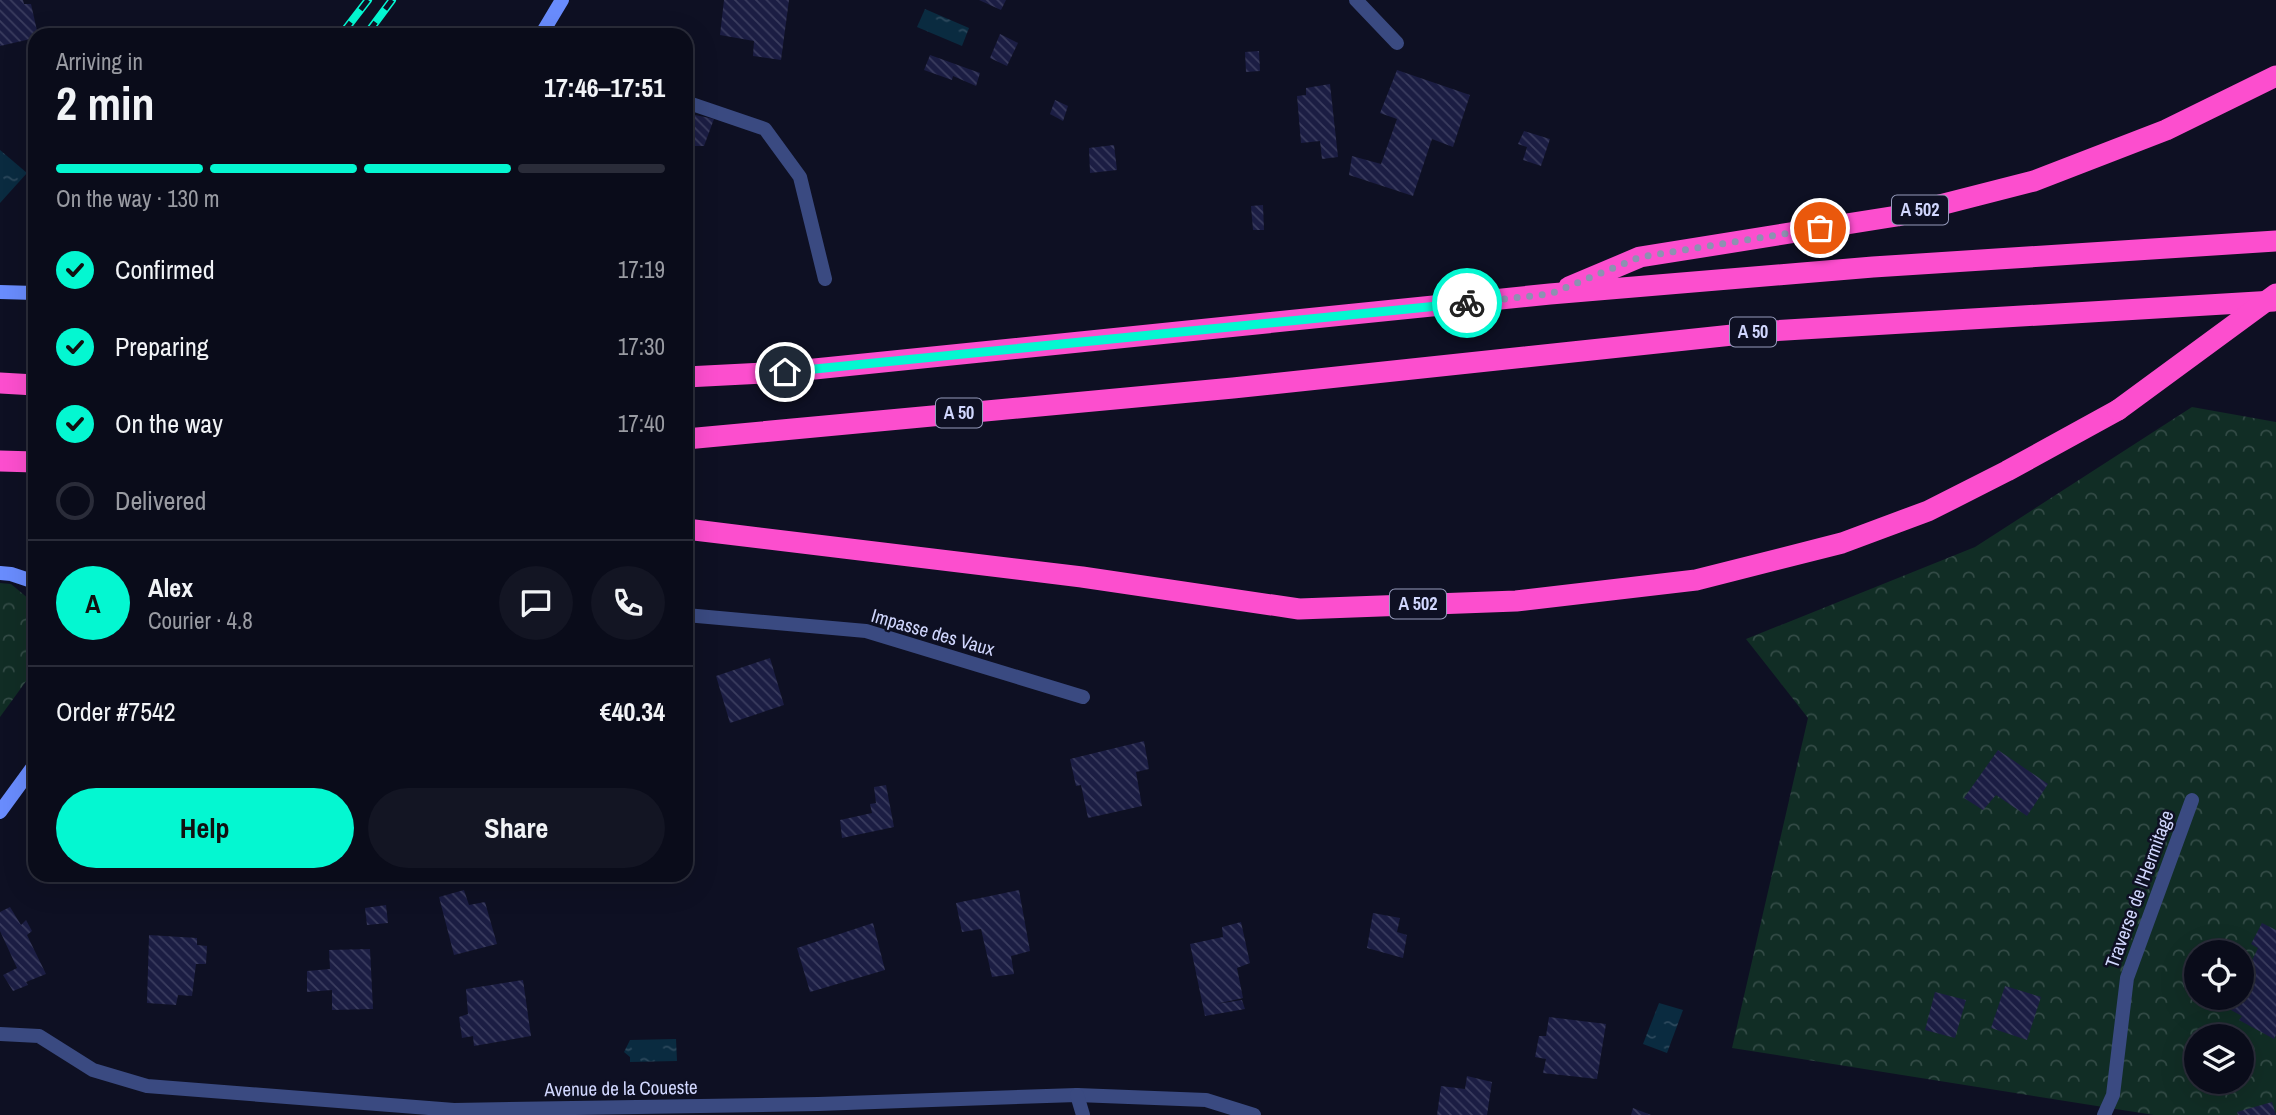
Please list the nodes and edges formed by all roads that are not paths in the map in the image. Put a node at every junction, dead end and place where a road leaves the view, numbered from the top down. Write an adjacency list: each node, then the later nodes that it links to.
1 (562, 0): 3 (street)
2 (1356, 0): 4 (street)
3 (545, 28)
4 (1397, 43)
5 (2276, 76): 11 (highway, A 502)
6 (693, 104): 8 (street)
7 (2276, 241): 11 (highway)
8 (825, 279)
9 (0, 292): 10 (street)
10 (28, 293)
11 (1550, 294): 14 (highway)
12 (2276, 294): 20 (highway, A 502, bridge)
13 (2276, 301): 17 (highway, A 50)
14 (693, 377)
15 (0, 383): 16 (highway)
16 (28, 385)
17 (693, 438)
18 (0, 461): 19 (highway)
19 (28, 462)
20 (693, 530)
21 (0, 573): 22 (street)
22 (28, 580)
23 (693, 616): 24 (street, Impasse des Vaux)
24 (1083, 697)
25 (28, 774): 27 (street)
26 (2192, 800): 32 (street, Traverse de l'Hermitage)
27 (0, 812)
28 (0, 1034): 29 (street, Avenue de la Coueste)
29 (1077, 1095): 30 (street); 31 (street, Avenue de la Coueste)
30 (1083, 1115)
31 (1254, 1115)
32 (2104, 1115)

